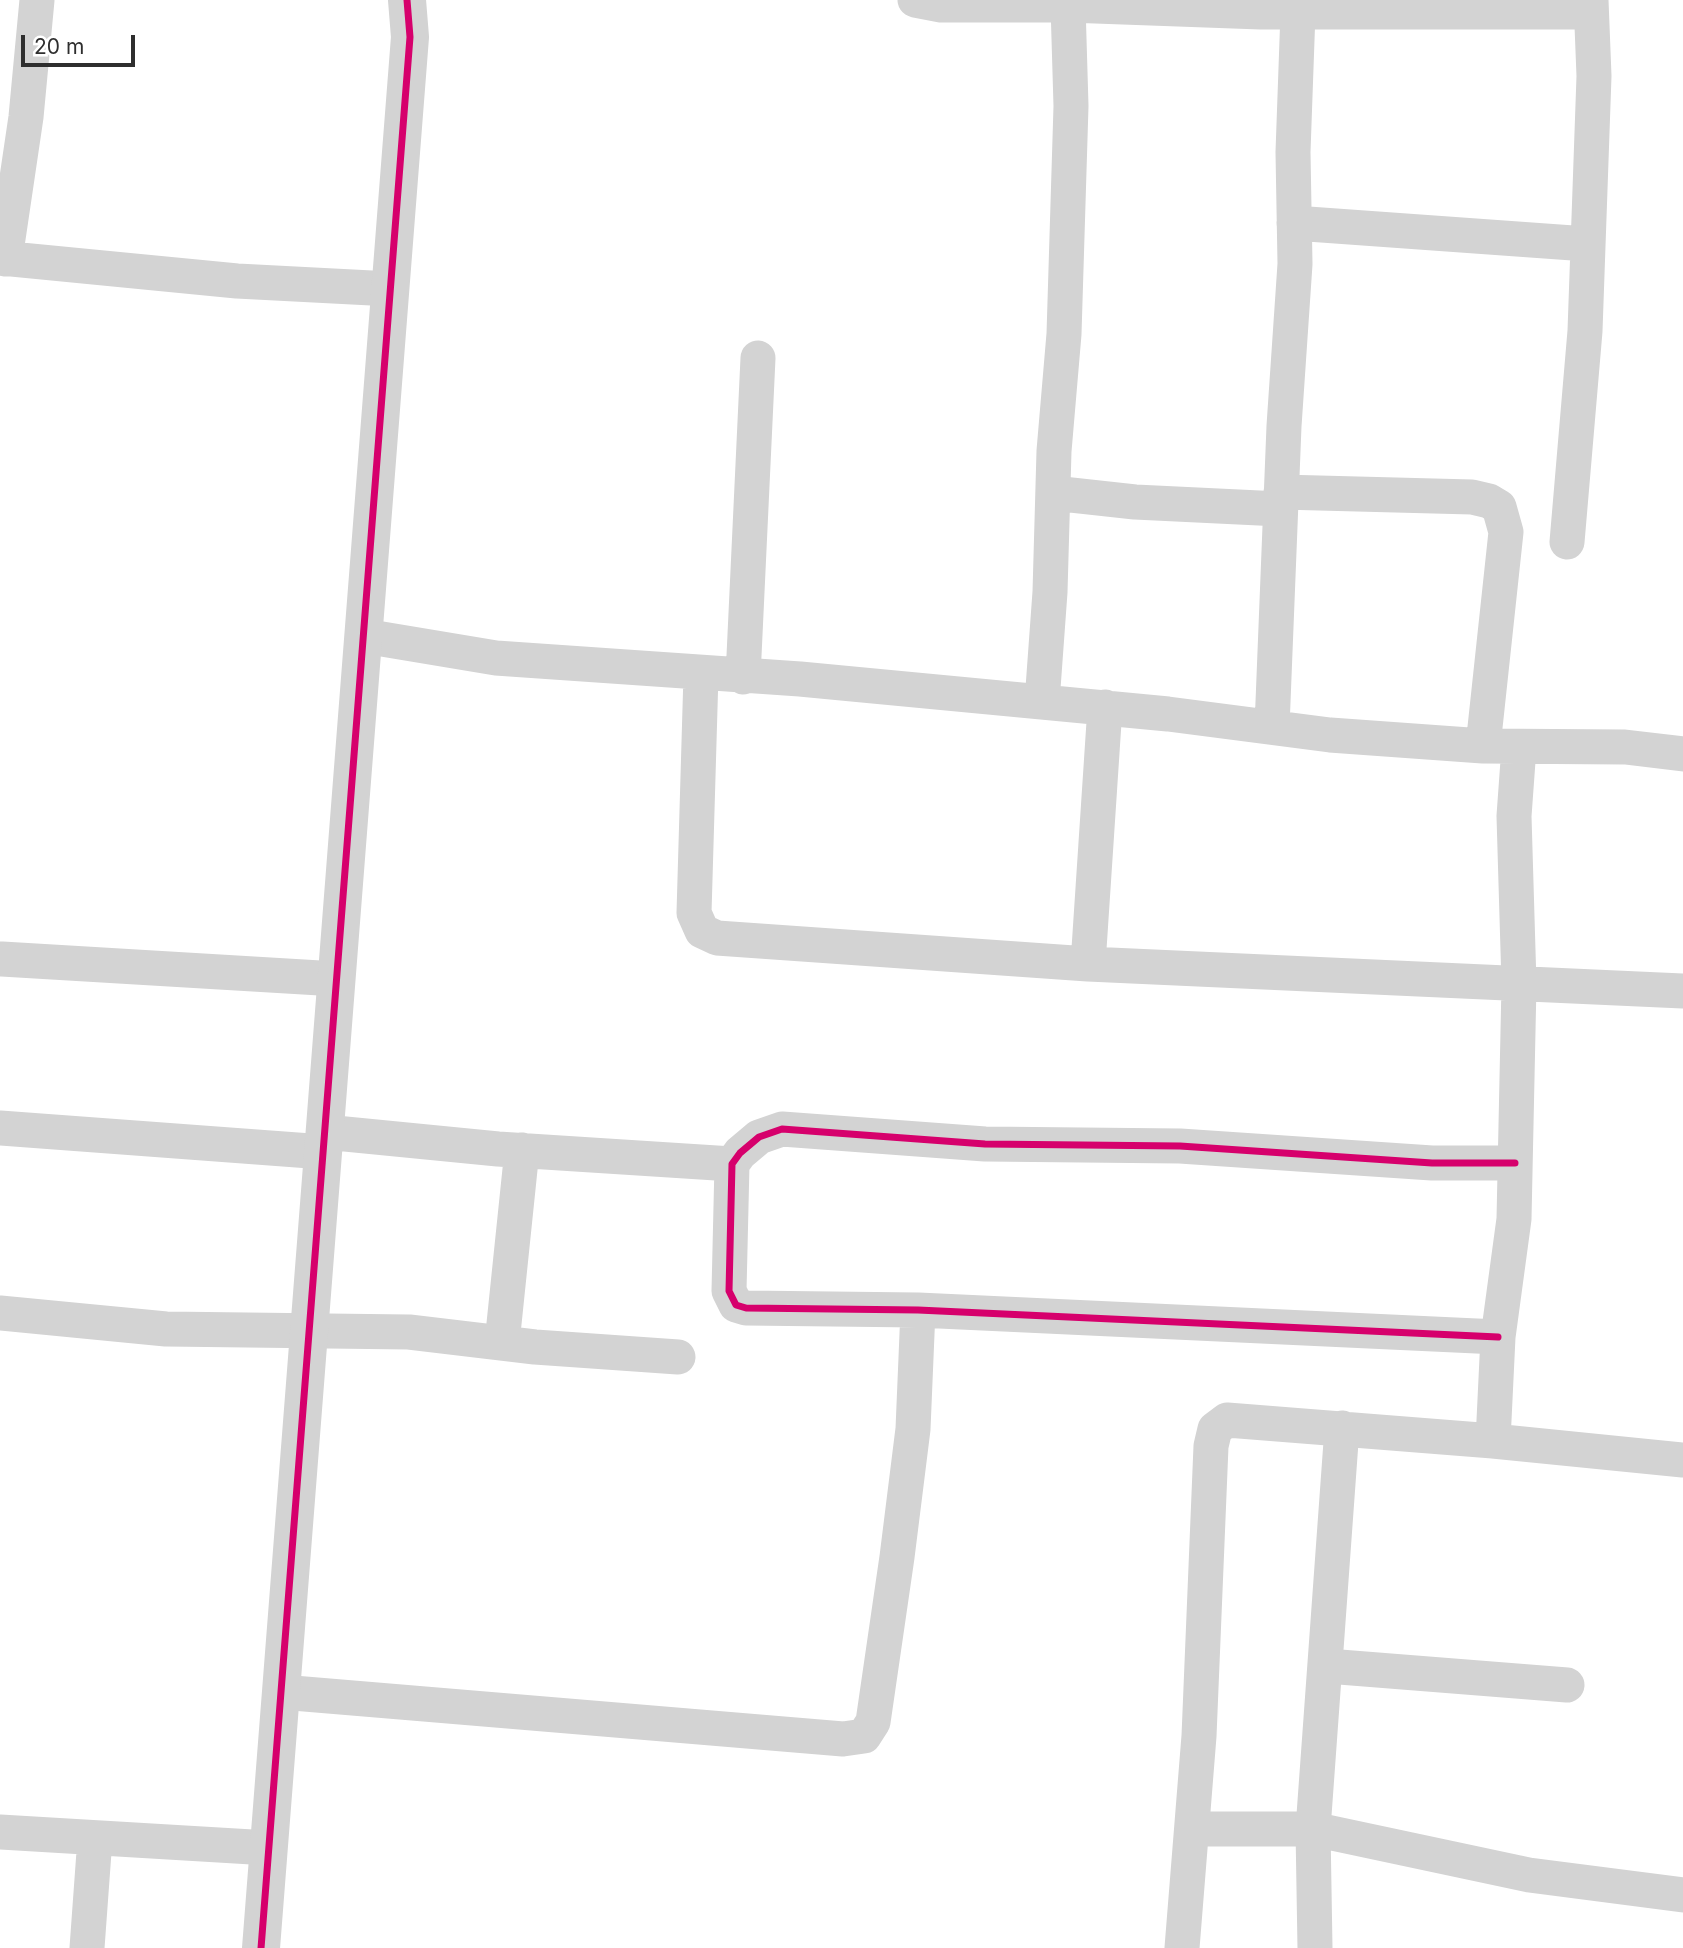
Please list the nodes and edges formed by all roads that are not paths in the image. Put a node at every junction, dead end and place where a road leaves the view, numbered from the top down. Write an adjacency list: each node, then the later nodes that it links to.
1 (37, 0): 9 (street)
2 (407, 0): 10 (street)
3 (915, 0): 4 (street)
4 (1068, 5): 6 (street); 12 (street)
5 (1590, 6): 6 (street); 8 (street)
6 (1298, 12): 7 (street)
7 (1294, 223): 8 (street); 13 (street)
8 (1587, 244): 14 (street)
9 (3, 259): 10 (street)
10 (391, 289): 15 (street)
11 (758, 358): 17 (street)
12 (1053, 493): 13 (street); 18 (street)
13 (1281, 501): 20 (street); 21 (street)
14 (1567, 542)
15 (364, 636): 16 (street); 26 (street)
16 (701, 674): 17 (street); 25 (street)
17 (744, 677): 18 (street)
18 (1042, 702): 19 (street)
19 (1105, 708): 20 (street); 25 (street)
20 (1272, 727): 21 (street)
21 (1483, 746): 22 (street)
22 (1519, 747): 23 (street); 27 (street)
23 (1683, 754)
24 (2, 958): 26 (street)
25 (1088, 964): 27 (street)
26 (337, 979): 30 (street)
27 (1519, 984): 28 (street); 32 (street)
28 (1683, 991)
29 (0, 1128): 30 (street)
30 (324, 1142): 31 (street); 36 (street)
31 (522, 1150): 33 (street); 38 (street)
32 (1515, 1163): 33 (street); 37 (street)
33 (732, 1164): 34 (street)
34 (918, 1310): 37 (street); 45 (street)
35 (0, 1313): 36 (street)
36 (309, 1330): 38 (street); 45 (street)
37 (1498, 1337): 41 (street)
38 (502, 1343): 39 (street)
39 (678, 1357)
40 (1342, 1428): 41 (street); 43 (street); 46 (street)
41 (1493, 1441): 42 (street)
42 (1683, 1460)
43 (1327, 1666): 44 (street); 47 (street)
44 (1567, 1685)
45 (281, 1692): 50 (street)
46 (1192, 1829): 47 (street); 54 (street)
47 (1313, 1829): 51 (street); 55 (street)
48 (0, 1832): 49 (street)
49 (95, 1838): 50 (street); 52 (street)
50 (269, 1848): 53 (street)
51 (1683, 1895)
52 (88, 1948)
53 (261, 1948)
54 (1182, 1948)
55 (1315, 1948)

